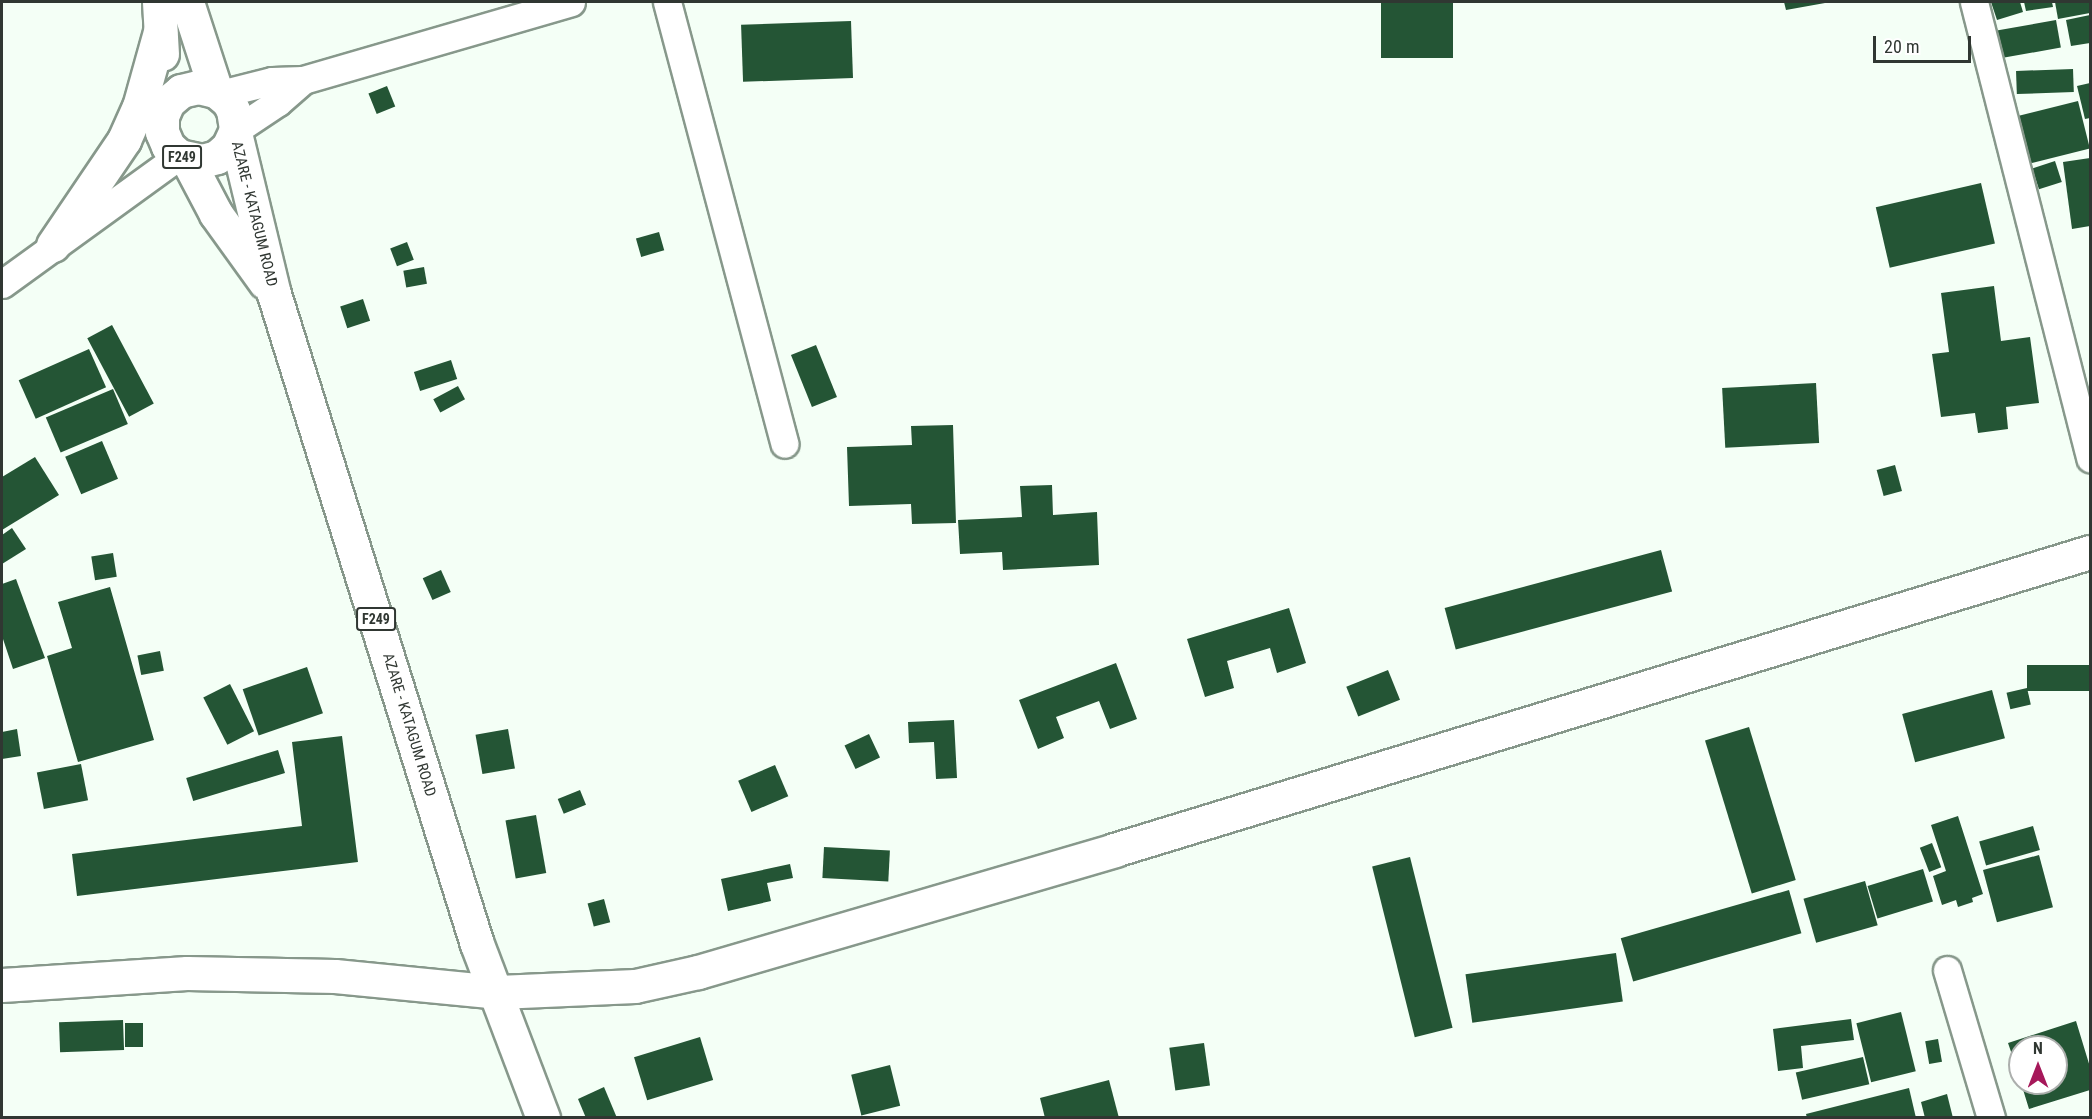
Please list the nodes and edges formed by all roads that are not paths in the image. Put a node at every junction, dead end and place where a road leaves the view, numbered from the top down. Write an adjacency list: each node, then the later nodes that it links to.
1 (187, 2): 7 (street, AZARE - KATAGUM ROAD / F249)
2 (571, 2): 6 (street)
3 (667, 2): 14 (street)
4 (1974, 2): 15 (street)
5 (159, 17): 8 (street, AZARE - KATAGUM ROAD / F249); 11 (street)
6 (303, 80): 7 (street); 9 (street)
7 (218, 92): 8 (street); 9 (street, AZARE - KATAGUM ROAD / F249)
8 (168, 102): 10 (street, AZARE - KATAGUM ROAD / F249)
9 (235, 131): 10 (street, AZARE - KATAGUM ROAD / F249); 13 (street, AZARE - KATAGUM ROAD / F249)
10 (183, 158): 11 (street); 13 (street, AZARE - KATAGUM ROAD / F249)
11 (52, 245): 12 (street)
12 (2, 284)
13 (274, 294): 19 (street, AZARE - KATAGUM ROAD / F249)
14 (785, 444)
15 (2091, 458)
16 (2091, 552): 19 (street)
17 (1947, 970): 21 (street)
18 (2, 985): 19 (street)
19 (498, 992): 20 (street, AZARE - KATAGUM ROAD / F249)
20 (543, 1118)
21 (1990, 1118)

